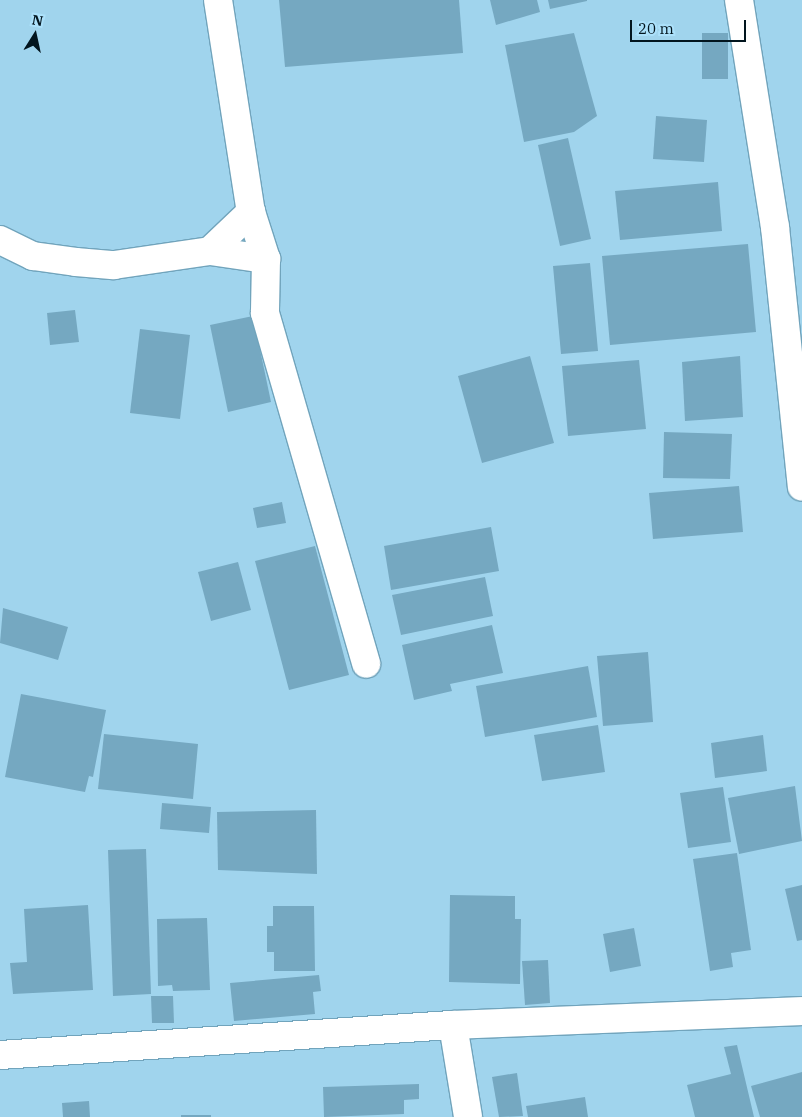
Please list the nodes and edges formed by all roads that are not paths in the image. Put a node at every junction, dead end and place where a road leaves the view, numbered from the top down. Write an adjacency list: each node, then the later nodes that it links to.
1 (218, 0): 3 (street)
2 (739, 0): 7 (street)
3 (251, 212): 5 (street); 6 (street)
4 (0, 240): 5 (street)
5 (210, 251): 6 (street)
6 (266, 260): 8 (street)
7 (802, 486)
8 (366, 664)
9 (802, 1012): 10 (street)
10 (453, 1025): 11 (street); 12 (street)
11 (0, 1056)
12 (468, 1117)

